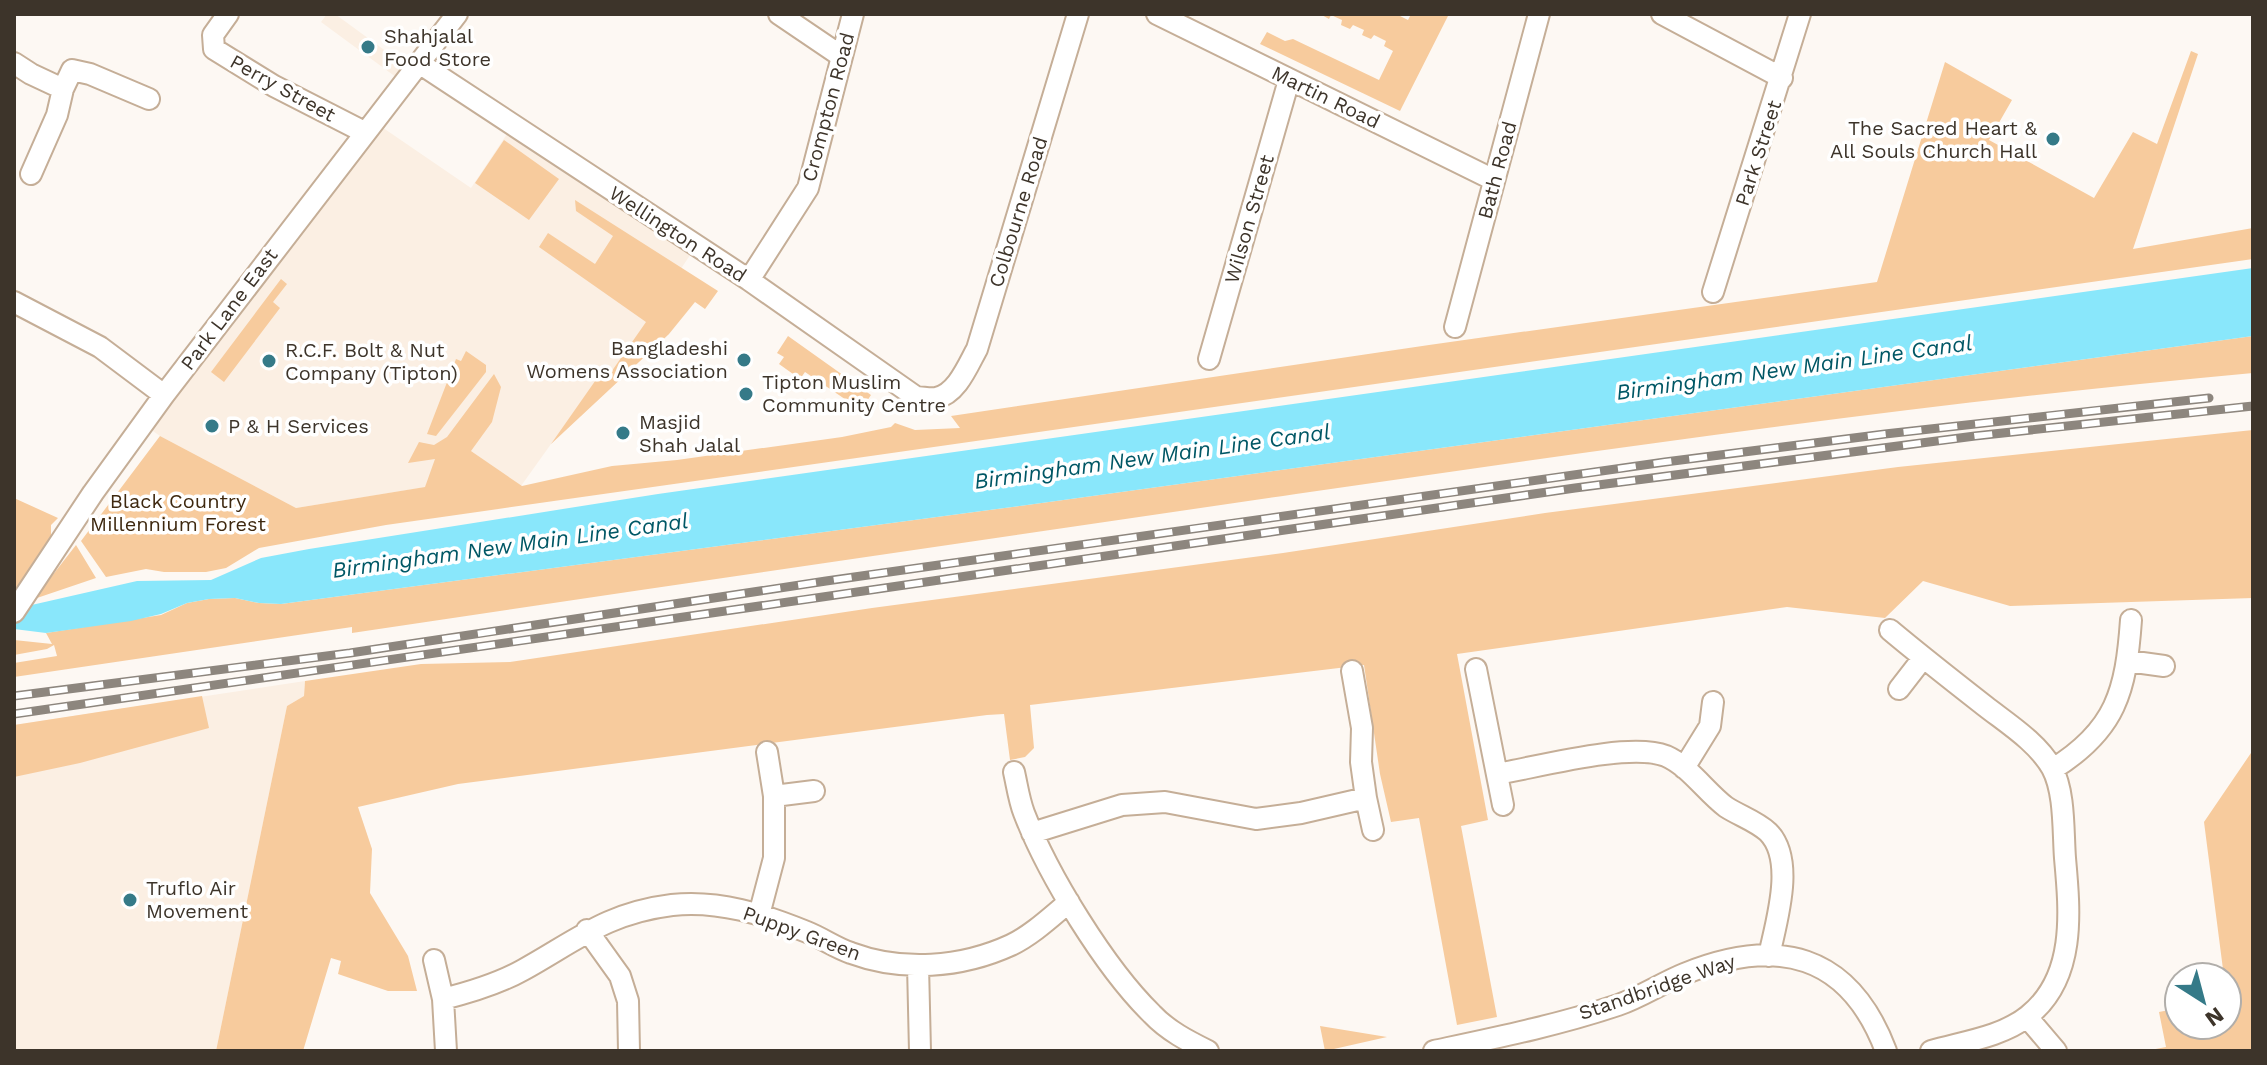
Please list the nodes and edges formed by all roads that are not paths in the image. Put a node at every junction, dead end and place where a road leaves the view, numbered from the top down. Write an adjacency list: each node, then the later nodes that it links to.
1 (228, 14): 17 (street, Perry Street)
2 (457, 14): 12 (street, Park Lane East)
3 (779, 14): 10 (street)
4 (853, 14): 10 (street, Crompton Road)
5 (1078, 14): 26 (street, Colbourne Road)
6 (1157, 14): 14 (street, Martin Road)
7 (1539, 14): 19 (street, Bath Road)
8 (1662, 14): 13 (street)
9 (1800, 14): 13 (street, Park Street)
10 (841, 56): 20 (street, Crompton Road)
11 (14, 63): 15 (street)
12 (419, 63): 17 (street, Park Lane East); 20 (street, Wellington Road)
13 (1782, 78): 21 (street, Park Street)
14 (1289, 80): 19 (street, Martin Road); 24 (street, Wilson Street)
15 (63, 89): 16 (street); 18 (street)
16 (149, 99)
17 (364, 132): 25 (street, Park Lane East)
18 (31, 174)
19 (1494, 180): 23 (street, Bath Road)
20 (749, 280): 26 (street, Wellington Road)
21 (1713, 292)
22 (14, 302): 25 (street)
23 (1455, 327)
24 (1209, 359)
25 (164, 395): 27 (street, Park Lane East)
26 (938, 398)
27 (14, 612)
28 (2131, 620): 31 (street)
29 (1890, 630): 30 (street)
30 (1923, 658): 35 (street); 39 (street)
31 (2128, 661): 32 (street); 39 (street)
32 (2164, 666)
33 (1476, 669): 41 (street)
34 (1352, 671): 44 (street)
35 (1899, 689)
36 (1713, 702): 38 (street)
37 (767, 752): 43 (street)
38 (1684, 768): 41 (street); 51 (street)
39 (2053, 769): 55 (street)
40 (1014, 772): 47 (street)
41 (1497, 774): 45 (street)
42 (814, 791): 43 (street)
43 (774, 796): 49 (street)
44 (1366, 798): 46 (street); 47 (street)
45 (1503, 805)
46 (1373, 830)
47 (1032, 833): 48 (street)
48 (1069, 902): 53 (street, Puppy Green); 60 (street)
49 (759, 915): 50 (street, Puppy Green); 53 (street, Puppy Green)
50 (587, 930): 54 (street, Puppy Green); 58 (street)
51 (1769, 956): 56 (street, Standbridge Way); 62 (street, Standbridge Way)
52 (434, 960): 54 (street)
53 (918, 965): 59 (street)
54 (443, 999): 57 (street)
55 (2027, 1017): 63 (street); 64 (street)
56 (1483, 1046): 61 (street, Standbridge Way)
57 (446, 1051)
58 (629, 1051)
59 (920, 1051)
60 (1208, 1051)
61 (1434, 1051)
62 (1886, 1051)
63 (1931, 1051)
64 (2056, 1051)

